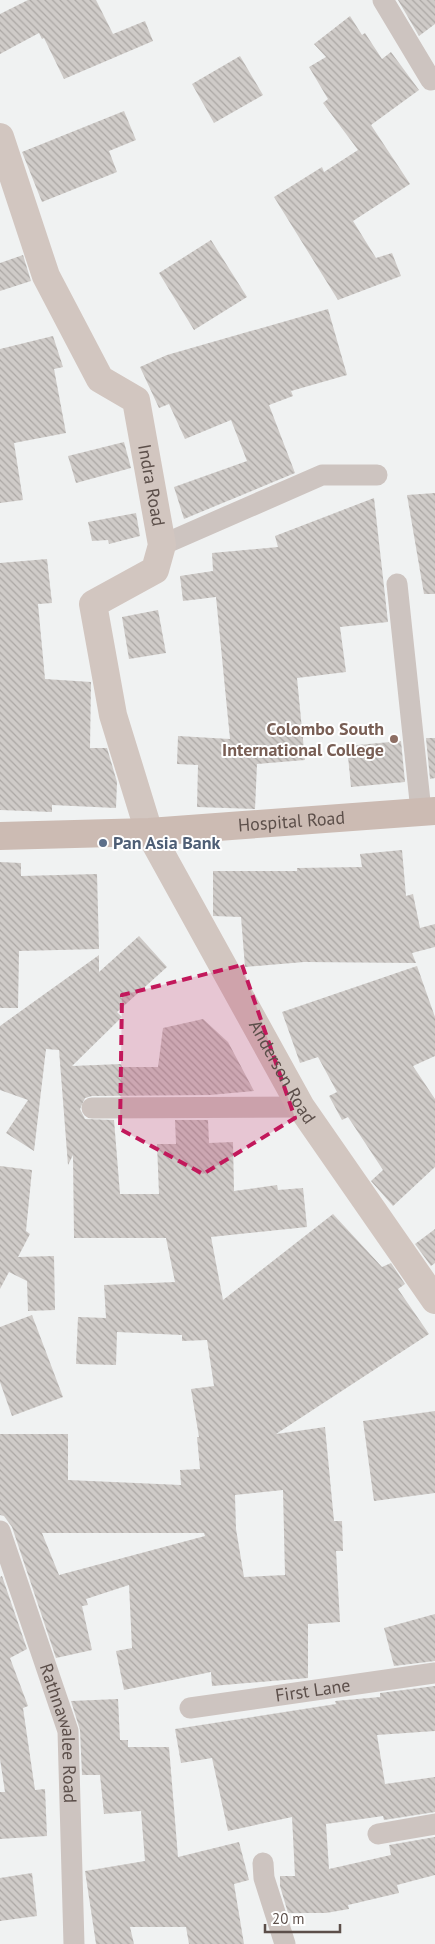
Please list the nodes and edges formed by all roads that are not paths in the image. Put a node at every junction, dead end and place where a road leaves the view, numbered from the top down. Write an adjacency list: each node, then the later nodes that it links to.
1 (383, 0): 2 (street)
2 (431, 80)
3 (0, 137): 5 (street, Indra Road)
4 (377, 475): 5 (street)
5 (162, 545): 8 (street, Indra Road)
6 (397, 584): 7 (street)
7 (428, 811): 8 (main road, Hospital Road)
8 (149, 832): 9 (main road, Hospital Road); 10 (street, Anderson Road)
9 (0, 836)
10 (301, 1107): 11 (street); 12 (street, Anderson Road)
11 (92, 1108)
12 (435, 1300)
13 (0, 1531): 19 (street, Rathnawalee Road)
14 (435, 1673): 15 (street, First Lane)
15 (190, 1708)
16 (435, 1824): 17 (street)
17 (378, 1834)
18 (263, 1863): 20 (street)
19 (74, 1944)
20 (285, 1944)

